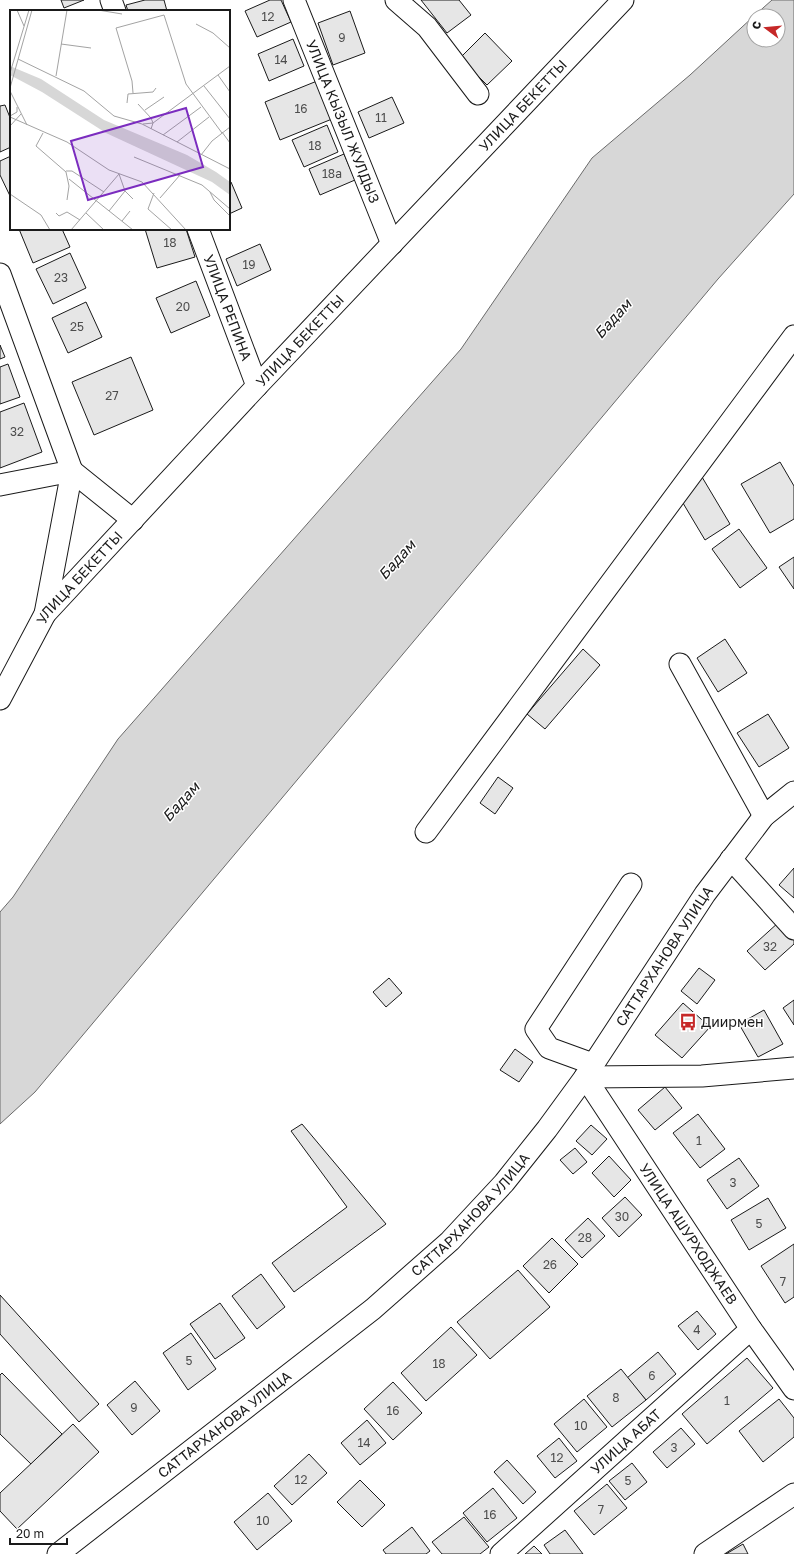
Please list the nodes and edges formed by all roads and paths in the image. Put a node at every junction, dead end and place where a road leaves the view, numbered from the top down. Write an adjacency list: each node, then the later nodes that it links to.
1 (111, 0): 5 (street)
2 (294, 0): 8 (street, УЛИЦА КЫЗЫЛ ЖУЛДЫЗ)
3 (396, 0): 6 (street)
4 (623, 0): 8 (street, УЛИЦА БЕКЕТТЫ)
5 (115, 10)
6 (478, 94)
7 (198, 230): 11 (street, УЛИЦА РЕПИНА)
8 (392, 244): 11 (street, УЛИЦА БЕКЕТТЫ)
9 (0, 274): 12 (street)
10 (794, 336): 20 (street)
11 (257, 386): 14 (street, УЛИЦА БЕКЕТТЫ)
12 (72, 471): 13 (street); 14 (street); 15 (street)
13 (0, 485)
14 (133, 520): 15 (street, УЛИЦА БЕКЕТТЫ)
15 (45, 614): 17 (street, УЛИЦА БЕКЕТТЫ)
16 (680, 664): 19 (street)
17 (0, 699)
18 (794, 792): 19 (street, САТТАРХАНОВА УЛИЦА)
19 (764, 816): 21 (street, САТТАРХАНОВА УЛИЦА)
20 (426, 832)
21 (731, 859): 23 (street); 25 (street, САТТАРХАНОВА УЛИЦА)
22 (631, 884): 25 (street)
23 (794, 930)
24 (794, 1068): 25 (street)
25 (589, 1071): 26 (street, УЛИЦА АШУРХОДЖАЕВ); 29 (street, САТТАРХАНОВА УЛИЦА)
26 (751, 1329): 27 (street, УЛИЦА АШУРХОДЖАЕВ); 30 (street, УЛИЦА АБАТ)
27 (794, 1389)
28 (794, 1494): 31 (street)
29 (58, 1554)
30 (501, 1554)
31 (705, 1554)

